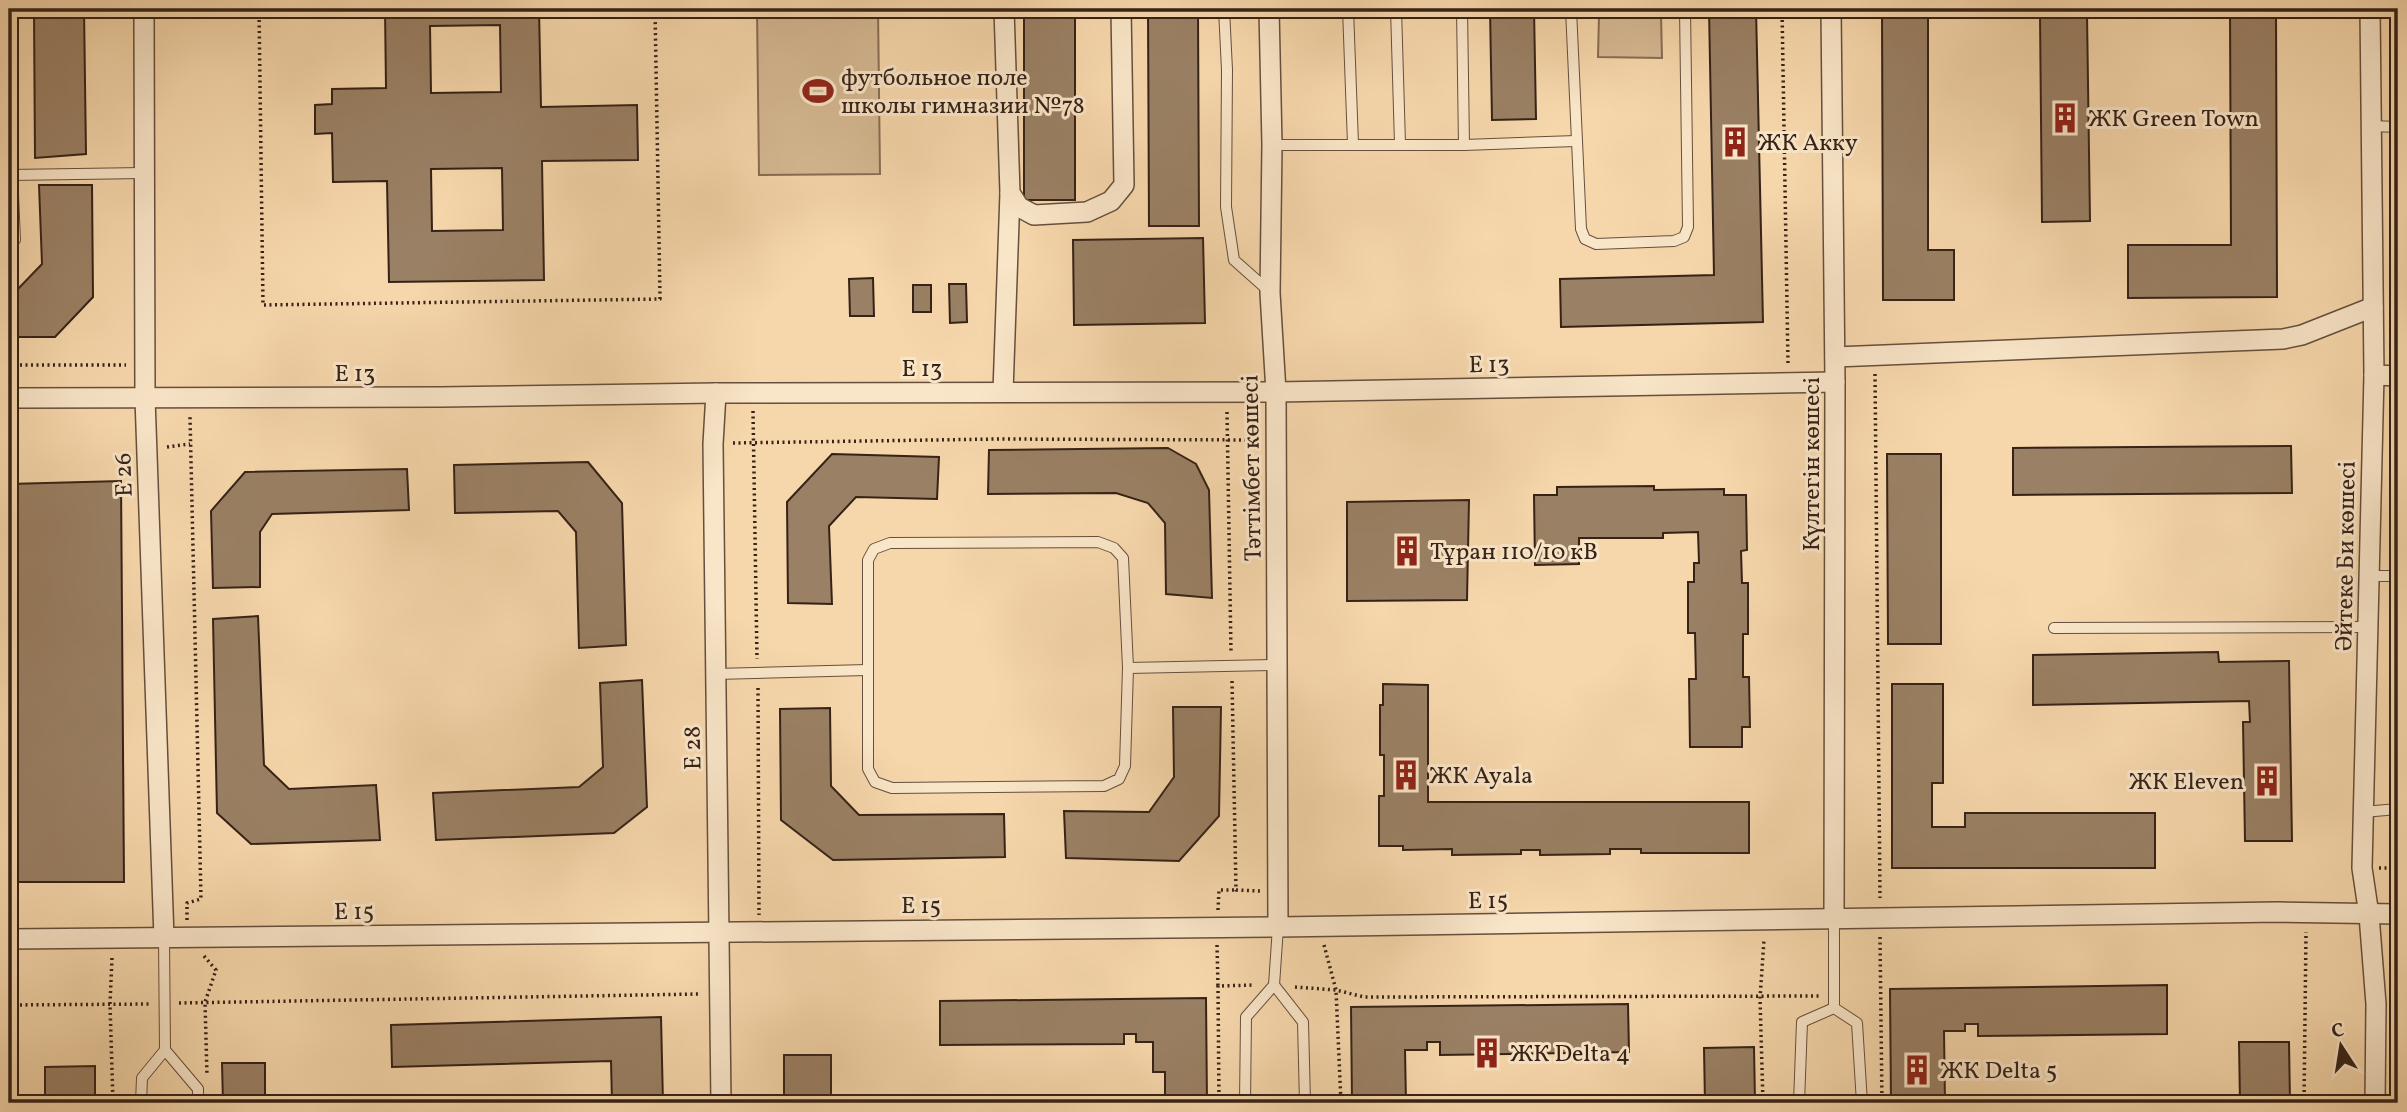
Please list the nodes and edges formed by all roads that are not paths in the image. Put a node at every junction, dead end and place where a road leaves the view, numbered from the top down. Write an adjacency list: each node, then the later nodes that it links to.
1 (144, 9): 20 (street, E 26)
2 (1004, 9): 22 (street)
3 (1121, 9): 22 (street)
4 (1224, 9): 25 (lane)
5 (1269, 9): 18 (street, Тәттімбет көшесі)
6 (1348, 9): 16 (lane)
7 (1396, 9): 17 (lane)
8 (1462, 9): 19 (lane)
9 (1571, 9): 15 (lane)
10 (1685, 9): 15 (lane)
11 (1831, 9): 27 (street, Күлтегін көшесі)
12 (2370, 9): 13 (street, Әйтеке Би көшесі)
13 (2370, 126): 14 (lane); 26 (street, Әйтеке Би көшесі)
14 (2398, 127)
15 (1576, 141): 19 (lane)
16 (1353, 144): 17 (lane); 18 (lane)
17 (1400, 144): 19 (lane)
18 (1272, 145): 25 (street, Тәттімбет көшесі)
19 (1464, 145)
20 (144, 173): 21 (lane); 35 (street, E 26)
21 (9, 175)
22 (1010, 193): 31 (street)
23 (9, 195): 24 (lane)
24 (9, 244)
25 (1270, 293): 32 (street, Тәттімбет көшесі)
26 (2373, 307): 27 (street); 28 (street, Әйтеке Би көшесі)
27 (1835, 357): 30 (street, Күлтегін көшесі)
28 (2374, 375): 29 (street); 36 (street, Әйтеке Би көшесі)
29 (2398, 376)
30 (1835, 382): 32 (street, E 13); 48 (street, Күлтегін көшесі)
31 (1003, 392): 32 (street, E 13); 33 (street, E 13)
32 (1276, 392): 40 (street, Тәттімбет көшесі)
33 (716, 393): 35 (street, E 13); 43 (street, E 28)
34 (9, 398): 35 (street, E 13)
35 (145, 398): 51 (street, E 26)
36 (2369, 576): 37 (lane); 38 (street, Әйтеке Би көшесі)
37 (2398, 576)
38 (2368, 627): 39 (lane); 45 (street, Әйтеке Би көшесі)
39 (2054, 628)
40 (1277, 665): 41 (lane); 49 (street, Тәттімбет көшесі)
41 (1128, 668): 42 (lane); 42 (lane)
42 (867, 670): 43 (lane)
43 (715, 674): 50 (street, E 28)
44 (2398, 810): 45 (lane)
45 (2363, 812): 47 (street, Әйтеке Би көшесі)
46 (2398, 914): 47 (street, E 15)
47 (2369, 915): 48 (street, E 15); 63 (street, Әйтеке Би көшесі)
48 (1834, 919): 49 (street, E 15); 54 (lane)
49 (1278, 927): 50 (street, E 15); 53 (lane)
50 (718, 931): 51 (street, E 15); 58 (street, E 28)
51 (164, 938): 52 (street, E 15); 55 (lane)
52 (9, 939)
53 (1274, 985): 59 (lane); 60 (lane)
54 (1834, 1008): 61 (lane); 62 (lane)
55 (165, 1050): 56 (lane); 57 (lane)
56 (141, 1103)
57 (198, 1103)
58 (721, 1103)
59 (1245, 1103)
60 (1305, 1103)
61 (1799, 1103)
62 (1862, 1103)
63 (2375, 1103)

